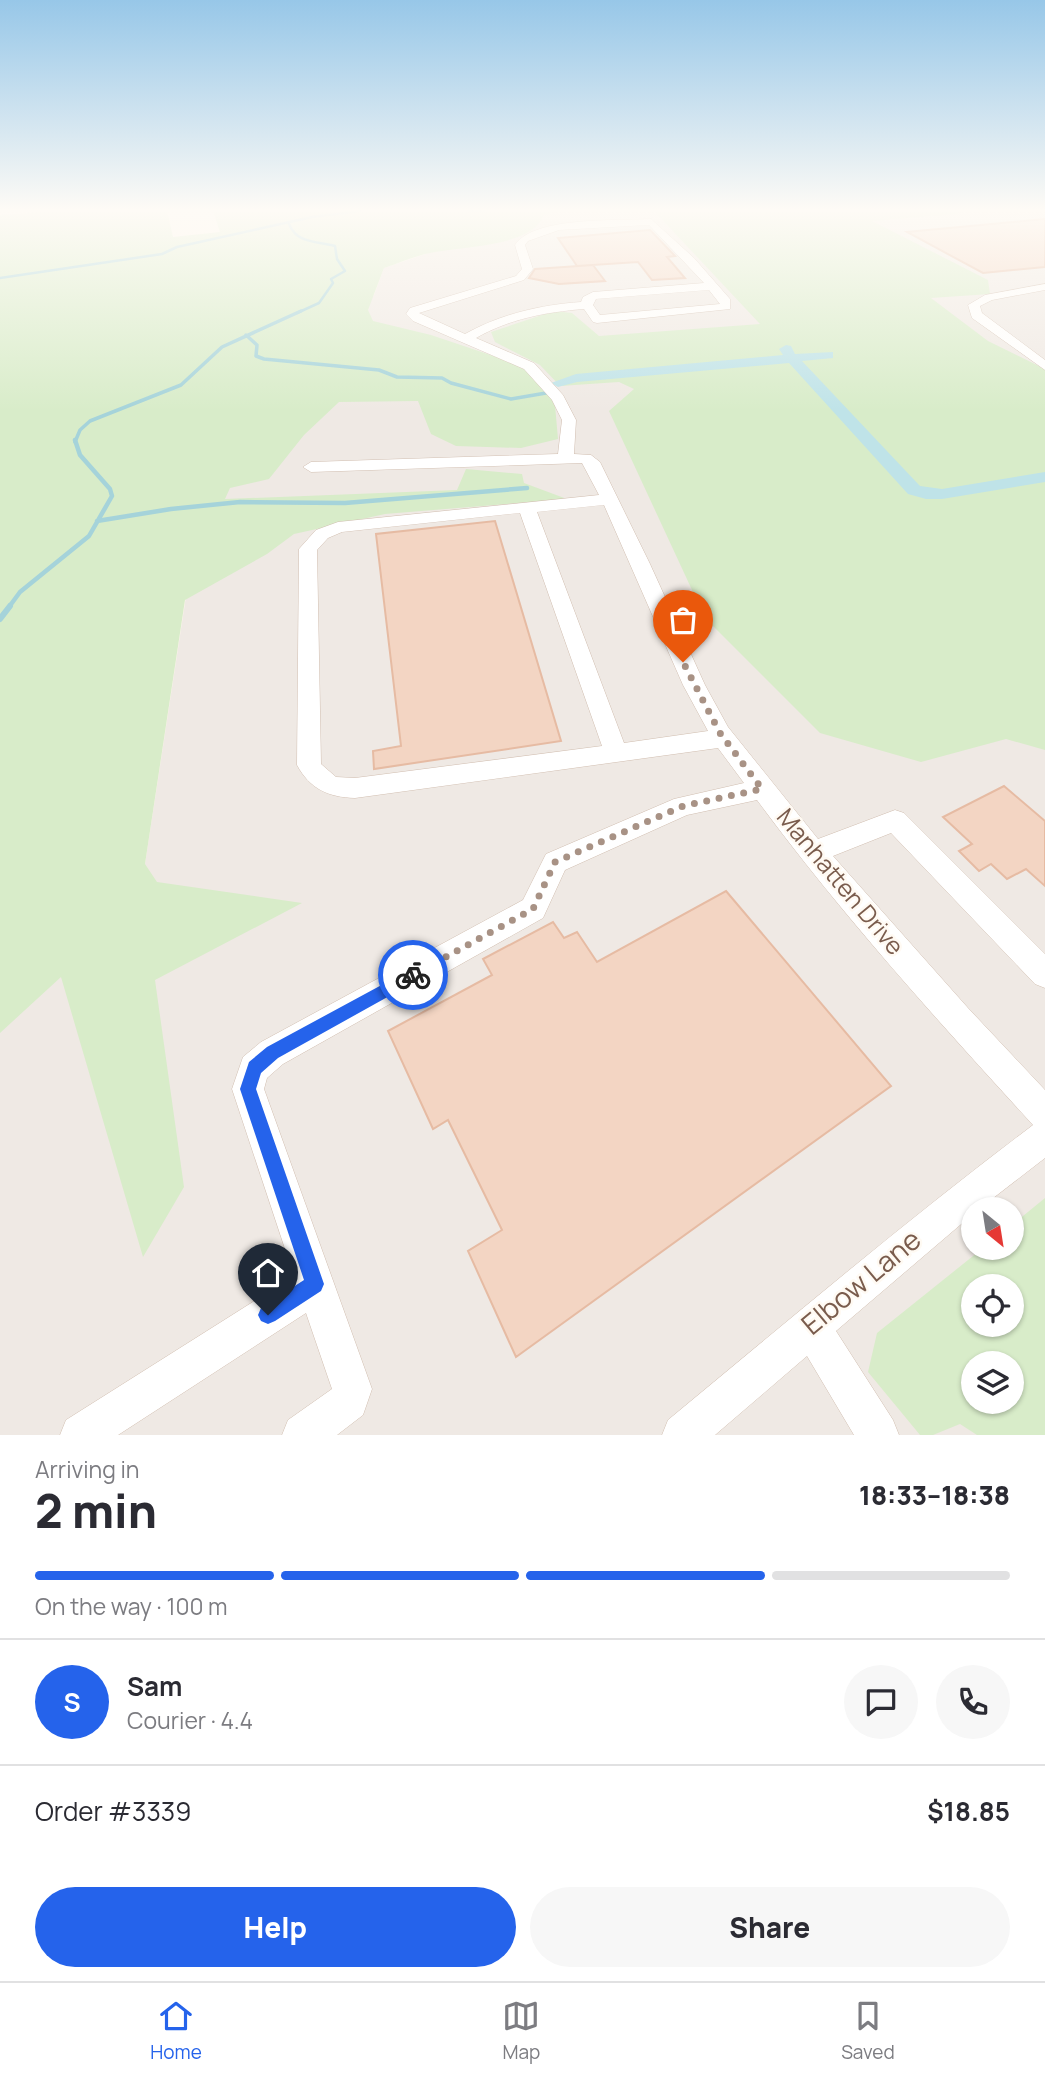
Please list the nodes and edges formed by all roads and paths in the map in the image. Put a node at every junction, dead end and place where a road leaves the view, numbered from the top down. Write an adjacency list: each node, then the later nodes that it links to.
1 (520, 278): 6 (street)
2 (705, 278): 3 (street)
3 (711, 286): 5 (street); 5 (street)
4 (1045, 287): 7 (street)
5 (587, 305): 6 (street)
6 (467, 338): 8 (street)
7 (1045, 366)
8 (565, 460): 9 (street); 10 (street, Manhatten Drive)
9 (311, 467)
10 (608, 499): 11 (street); 12 (street, Manhatten Drive)
11 (527, 508): 13 (street); 13 (street)
12 (724, 738): 13 (street); 14 (street, Manhatten Drive)
13 (616, 753)
14 (762, 789): 15 (street, Manhatten Drive); 19 (street)
15 (813, 852): 16 (street); 17 (street, Manhatten Drive)
16 (1045, 974)
17 (1045, 1114)
18 (1045, 1137): 20 (street, Elbow Lane)
19 (315, 1284): 21 (street); 22 (street)
20 (810, 1325): 23 (street, Elbow Lane); 24 (street)
21 (80, 1435)
22 (303, 1435)
23 (683, 1435)
24 (878, 1435)

